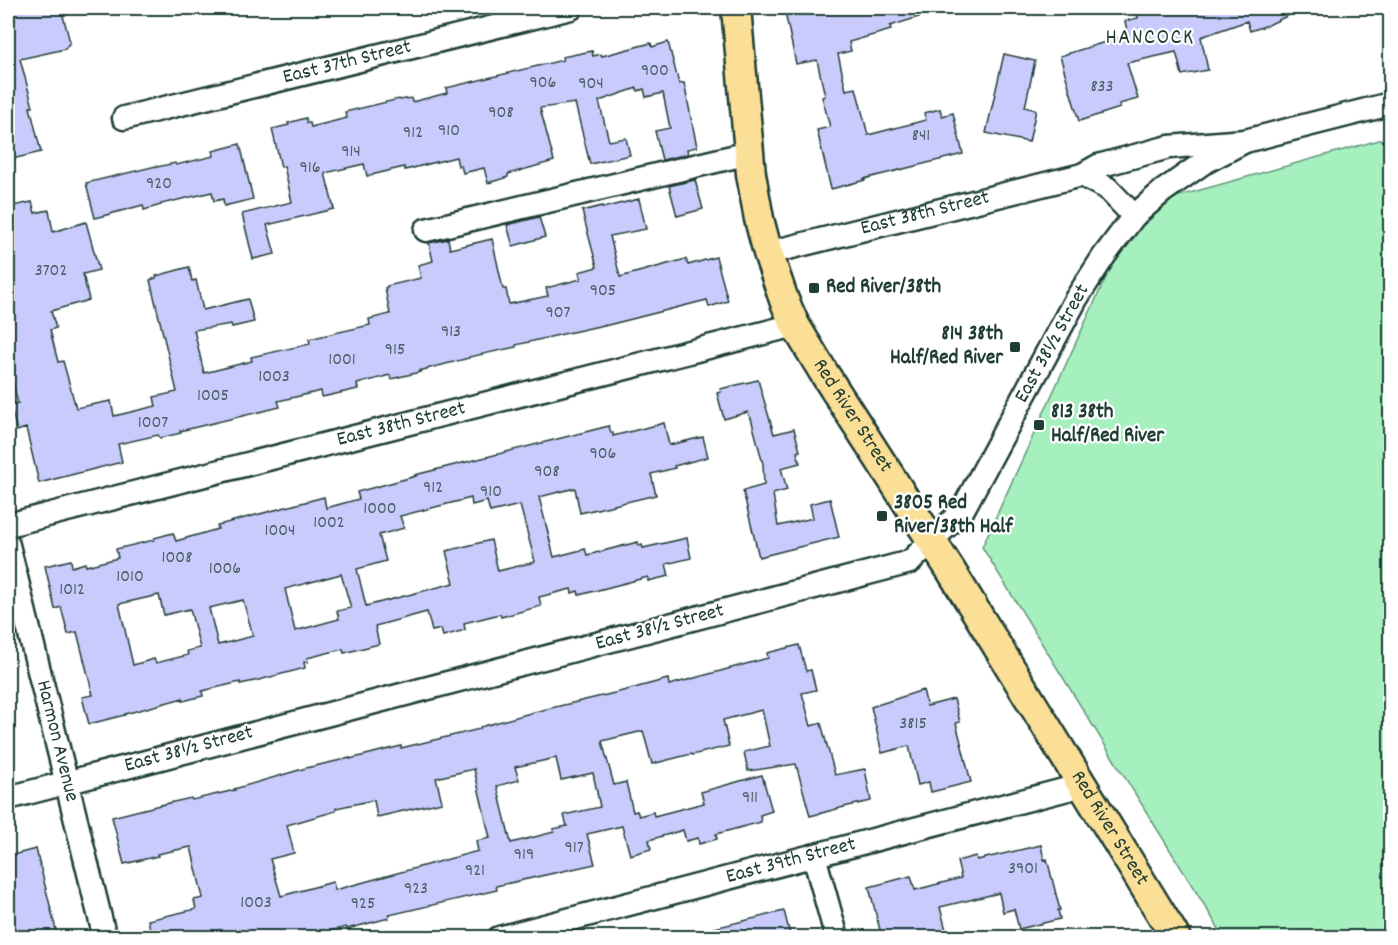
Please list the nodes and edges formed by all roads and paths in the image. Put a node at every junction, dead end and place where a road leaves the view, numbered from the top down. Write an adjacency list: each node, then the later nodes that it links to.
1 (571, 8): 4 (street, East 37th Street)
2 (736, 8): 6 (main road, Red River Street)
3 (1390, 104): 5 (street, East 38th Street)
4 (124, 118)
5 (1245, 141): 7 (street, East 38th Street); 8 (street, East 38th Street)
6 (749, 153): 9 (street); 10 (main road, Red River Street)
7 (1082, 175): 8 (street); 10 (street, East 38th Street)
8 (1134, 216): 13 (street, East 38½ Street)
9 (426, 230)
10 (768, 253): 11 (main road, Red River Street)
11 (795, 325): 12 (street, East 38th Street); 13 (main road, Red River Street)
12 (8, 525)
13 (932, 540): 15 (street, East 38½ Street); 16 (main road, Red River Street)
14 (8, 545): 15 (street, Harmon Avenue)
15 (66, 782): 17 (street, East 38½ Street); 19 (street, Harmon Avenue)
16 (1083, 785): 18 (street, East 39th Street); 22 (main road, Red River Street)
17 (8, 798)
18 (814, 856): 20 (street, East 39th Street); 21 (street)
19 (105, 938)
20 (499, 938)
21 (837, 938)
22 (1176, 938)

